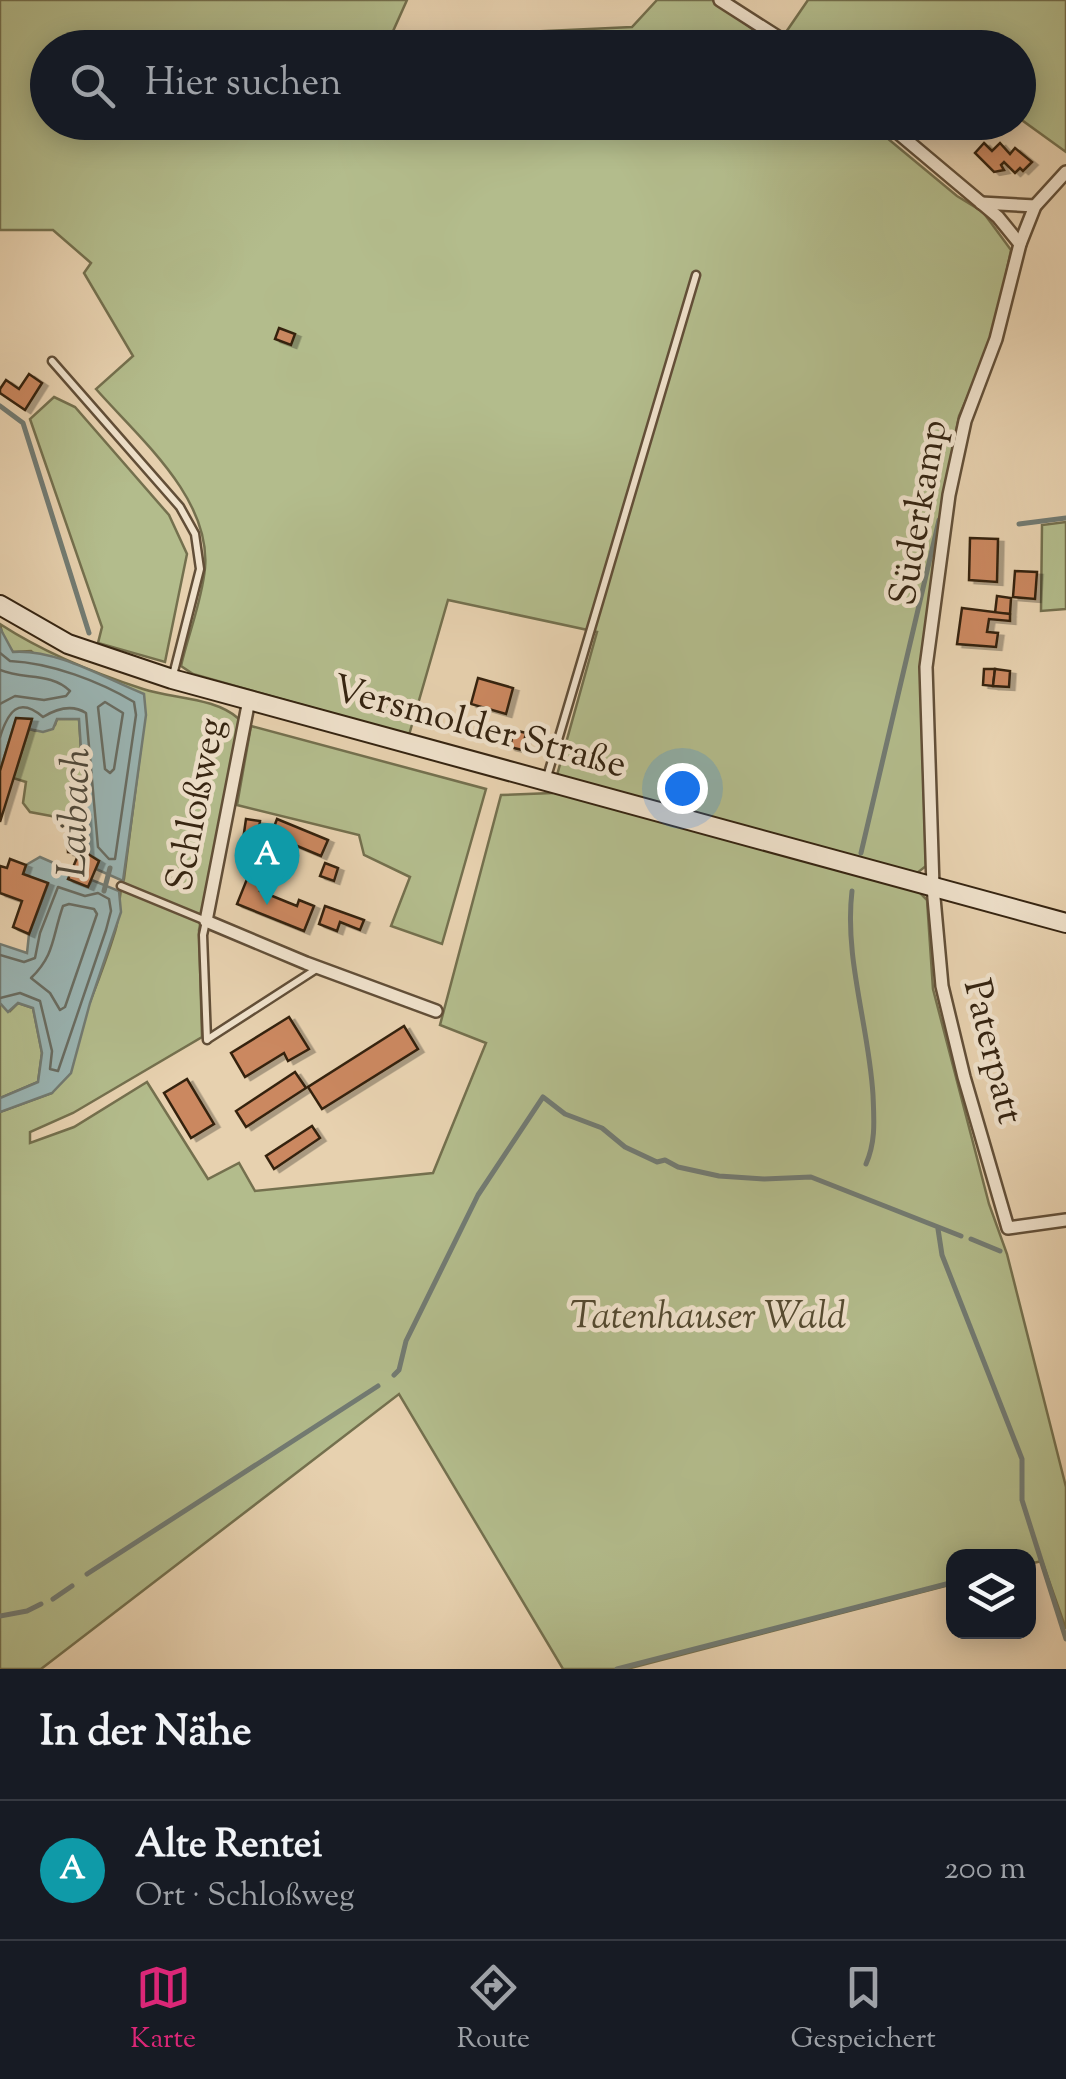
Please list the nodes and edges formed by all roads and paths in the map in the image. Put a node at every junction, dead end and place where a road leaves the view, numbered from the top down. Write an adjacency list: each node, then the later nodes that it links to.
1 (720, 0): 2 (street)
2 (767, 30)
3 (906, 140): 5 (street)
4 (1066, 172): 6 (street, Süderkamp)
5 (981, 203): 6 (street); 7 (street)
6 (1035, 206): 7 (street, Süderkamp)
7 (1020, 244): 15 (street, Süderkamp)
8 (696, 275): 13 (lane)
9 (52, 360): 11 (lane)
10 (0, 605): 11 (main road, Versmolder Straße)
11 (172, 679): 12 (main road, Versmolder Straße)
12 (248, 700): 13 (main road, Versmolder Straße); 16 (street, Schloßweg)
13 (546, 782): 15 (main road, Versmolder Straße)
14 (121, 886): 16 (lane, Schloßweg)
15 (933, 887): 17 (main road, Versmolder Straße); 20 (street, Paterpatt)
16 (206, 921): 18 (street, Schloßweg); 18 (lane)
17 (1066, 923)
18 (318, 968): 19 (street, Schloßweg)
19 (436, 1011)
20 (1066, 1220)

